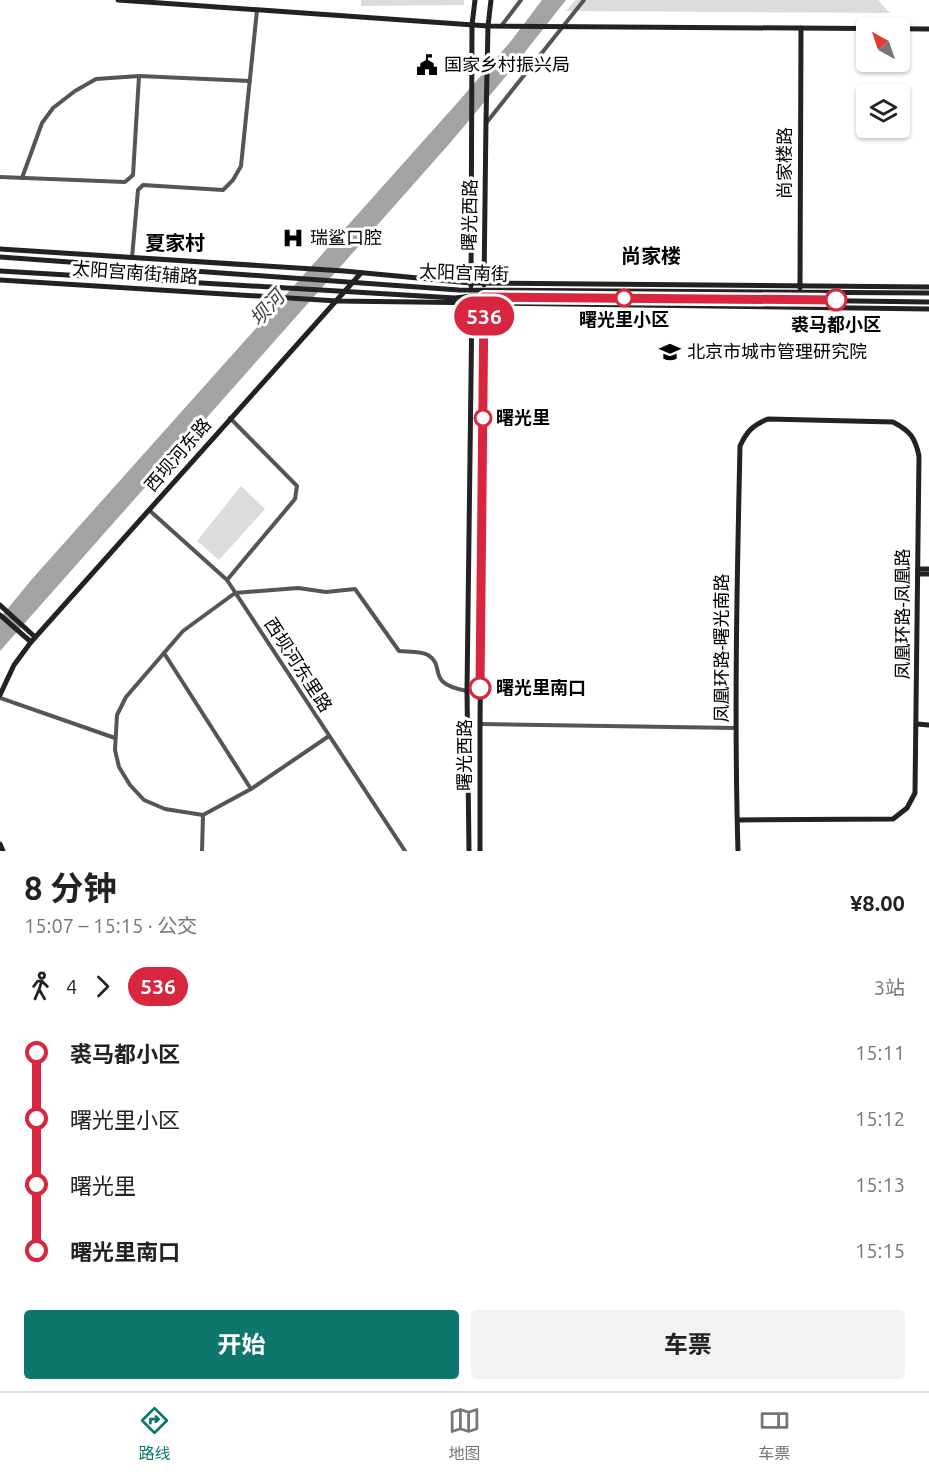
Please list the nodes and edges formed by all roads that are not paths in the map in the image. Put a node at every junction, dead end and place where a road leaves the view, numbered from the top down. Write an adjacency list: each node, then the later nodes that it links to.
1 (118, 0): 6 (street)
2 (476, 0): 7 (street)
3 (491, 0): 8 (street)
4 (521, 0): 9 (street)
5 (584, 0): 10 (street)
6 (257, 10): 7 (street); 14 (street)
7 (472, 25): 8 (street); 25 (street, 曙光西路)
8 (488, 26): 9 (street); 15 (street, 曙光西路)
9 (502, 26): 10 (street)
10 (563, 26): 11 (street); 15 (street)
11 (801, 28): 12 (street); 27 (street, 尚家楼路)
12 (929, 29)
13 (139, 76): 14 (street); 17 (street); 17 (street)
14 (250, 81): 20 (street)
15 (486, 121): 29 (street, 曙光西路)
16 (0, 177): 17 (street)
17 (22, 178)
18 (0, 249): 20 (street)
19 (0, 257): 24 (street, 太阳宫南街)
20 (132, 258): 22 (street, 太阳宫南街)
21 (0, 271): 28 (street, 太阳宫南街)
22 (361, 273): 24 (street, 西坝河东路); 25 (street, 太阳宫南街)
23 (0, 280): 32 (street, 太阳宫南街辅路)
24 (354, 282): 28 (street, 西坝河东路); 31 (street, 太阳宫南街)
25 (471, 282): 29 (street, 太阳宫南街); 31 (street, 曙光西路)
26 (929, 286): 27 (street, 太阳宫南街)
27 (799, 292): 29 (street, 太阳宫南街); 29 (street, 太阳宫南街); 30 (street, 太阳宫南街); 34 (street, 太阳宫南街)
28 (344, 293): 31 (street, 太阳宫南街); 33 (street, 西坝河东路)
29 (484, 293): 31 (street, 太阳宫南街); 31 (street, 太阳宫南街); 35 (street, 太阳宫南街); 50 (street, 曙光西路)
30 (929, 293)
31 (472, 296): 33 (street, 太阳宫南街); 48 (street, 曙光西路)
32 (314, 299): 33 (street, 太阳宫南街)
33 (337, 301): 36 (street, 西坝河东路)
34 (929, 302)
35 (929, 309)
36 (230, 418): 38 (street, 西坝河东路); 42 (street)
37 (740, 446): 40 (street, 凤凰环路-凤凰路); 53 (street, 凤凰环路-曙光南路)
38 (149, 510): 42 (street, 西坝河东里路); 46 (street, 西坝河东路)
39 (929, 569): 40 (street)
40 (918, 571): 41 (street); 51 (street, 凤凰环路-凤凰路)
41 (929, 574)
42 (227, 580): 43 (street, 西坝河东里路)
43 (235, 593): 47 (street); 48 (street); 54 (street, 西坝河东里路)
44 (0, 605): 46 (street)
45 (0, 615): 46 (street)
46 (31, 638): 49 (street, 西坝河东路)
47 (164, 653): 55 (street); 56 (street)
48 (467, 691): 63 (street, 曙光西路)
49 (0, 696): 55 (street)
50 (480, 724): 53 (street); 64 (street, 曙光西路)
51 (917, 724): 52 (street); 58 (street, 凤凰环路-凤凰路)
52 (929, 725)
53 (736, 728): 58 (street, 凤凰环路-曙光南路)
54 (329, 736): 56 (street); 62 (street, 西坝河东里路)
55 (115, 738): 57 (street)
56 (251, 789): 57 (street)
57 (203, 815): 61 (street)
58 (737, 820): 65 (street, 凤凰环路-曙光南路)
59 (0, 844): 60 (street)
60 (3, 851)
61 (202, 851)
62 (405, 851)
63 (469, 851)
64 (480, 851)
65 (738, 851)

